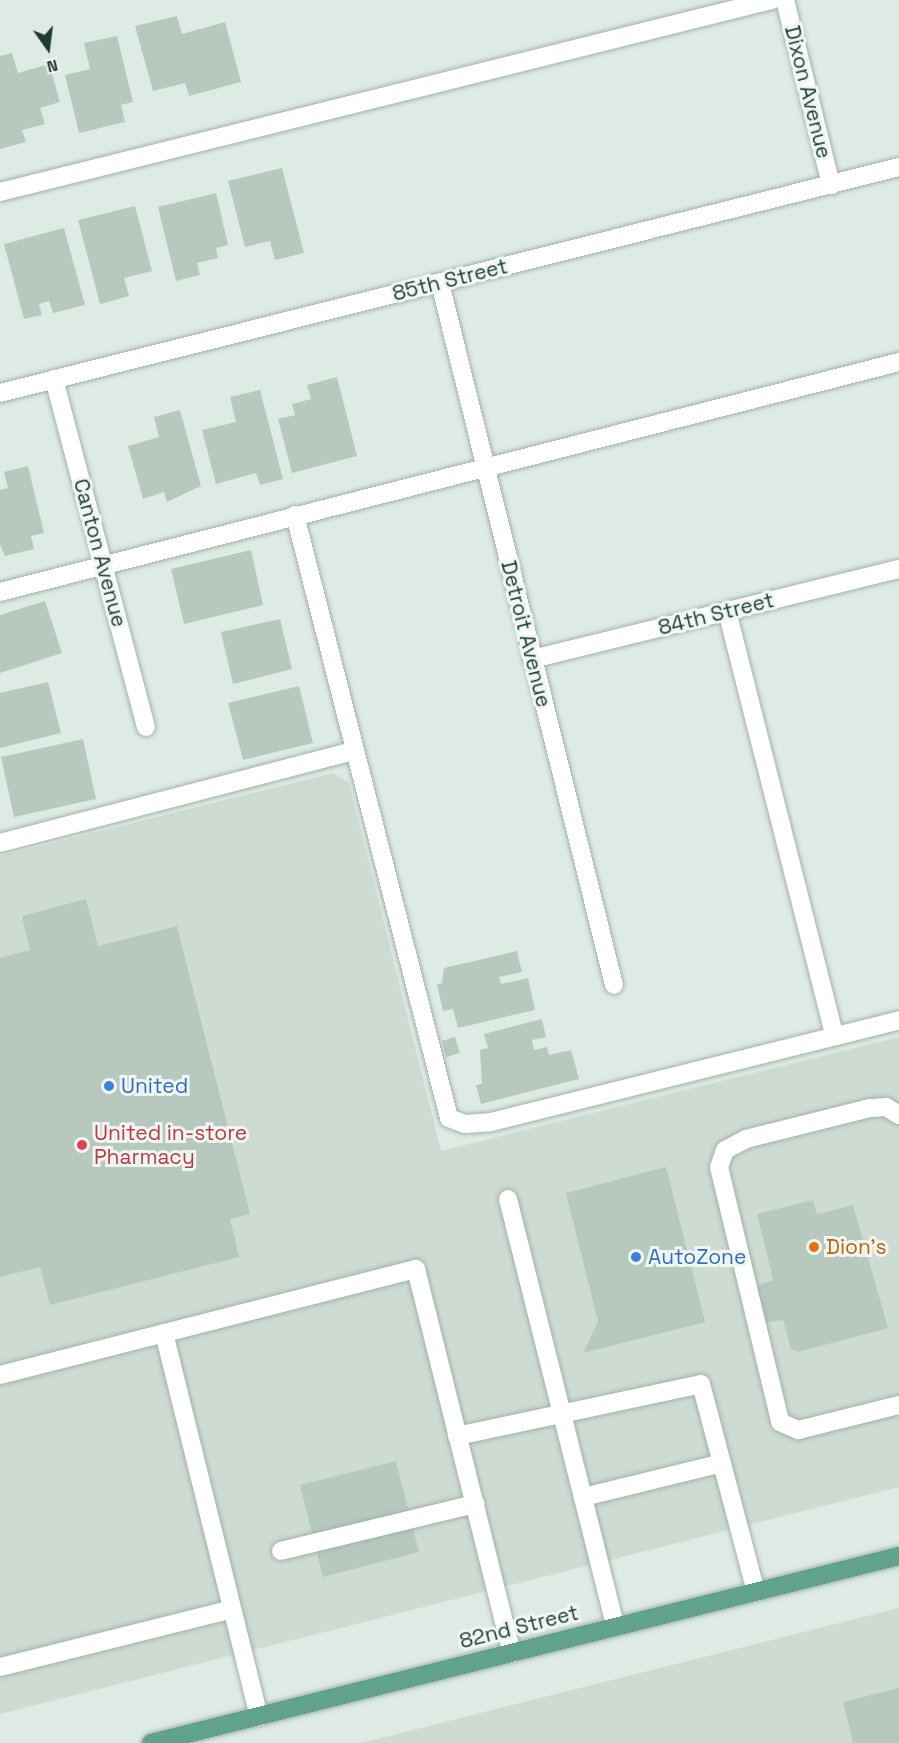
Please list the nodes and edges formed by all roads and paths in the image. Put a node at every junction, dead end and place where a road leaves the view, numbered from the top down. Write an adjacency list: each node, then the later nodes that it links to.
1 (772, 0): 5 (street)
2 (785, 0): 4 (street, Dixon Avenue)
3 (899, 167): 4 (street, 85th Street)
4 (831, 184): 6 (street, 85th Street)
5 (0, 192)
6 (440, 283): 8 (street, 85th Street); 10 (street, Detroit Avenue)
7 (899, 362): 10 (street)
8 (54, 379): 9 (street, 85th Street); 12 (street, Canton Avenue)
9 (0, 393)
10 (484, 465): 11 (street); 16 (street, Detroit Avenue)
11 (295, 515): 12 (street); 18 (street)
12 (103, 565): 14 (street); 17 (street, Canton Avenue)
13 (899, 569): 15 (street, 84th Street)
14 (0, 592)
15 (728, 611): 16 (street, 84th Street); 22 (street)
16 (532, 659): 20 (street, Detroit Avenue)
17 (146, 728)
18 (353, 751): 19 (street); 22 (street)
19 (0, 843)
20 (614, 985)
21 (899, 1020): 22 (street)
22 (834, 1033)
23 (899, 1115): 27 (street)
24 (508, 1199): 28 (street)
25 (164, 1333): 26 (street); 29 (street); 36 (street)
26 (0, 1375)
27 (899, 1405)
28 (561, 1414): 29 (street); 30 (street); 31 (street)
29 (458, 1436): 32 (street)
30 (722, 1464): 31 (street); 35 (street)
31 (582, 1497): 37 (street)
32 (475, 1504): 33 (street); 38 (street)
33 (281, 1551)
34 (899, 1556): 35 (main road, 82nd Street)
35 (756, 1592): 37 (main road, 82nd Street)
36 (232, 1609): 39 (street); 40 (street)
37 (615, 1626): 38 (main road, 82nd Street)
38 (512, 1653): 40 (main road, 82nd Street)
39 (0, 1667)
40 (259, 1716): 41 (main road, 82nd Street)
41 (151, 1743)

